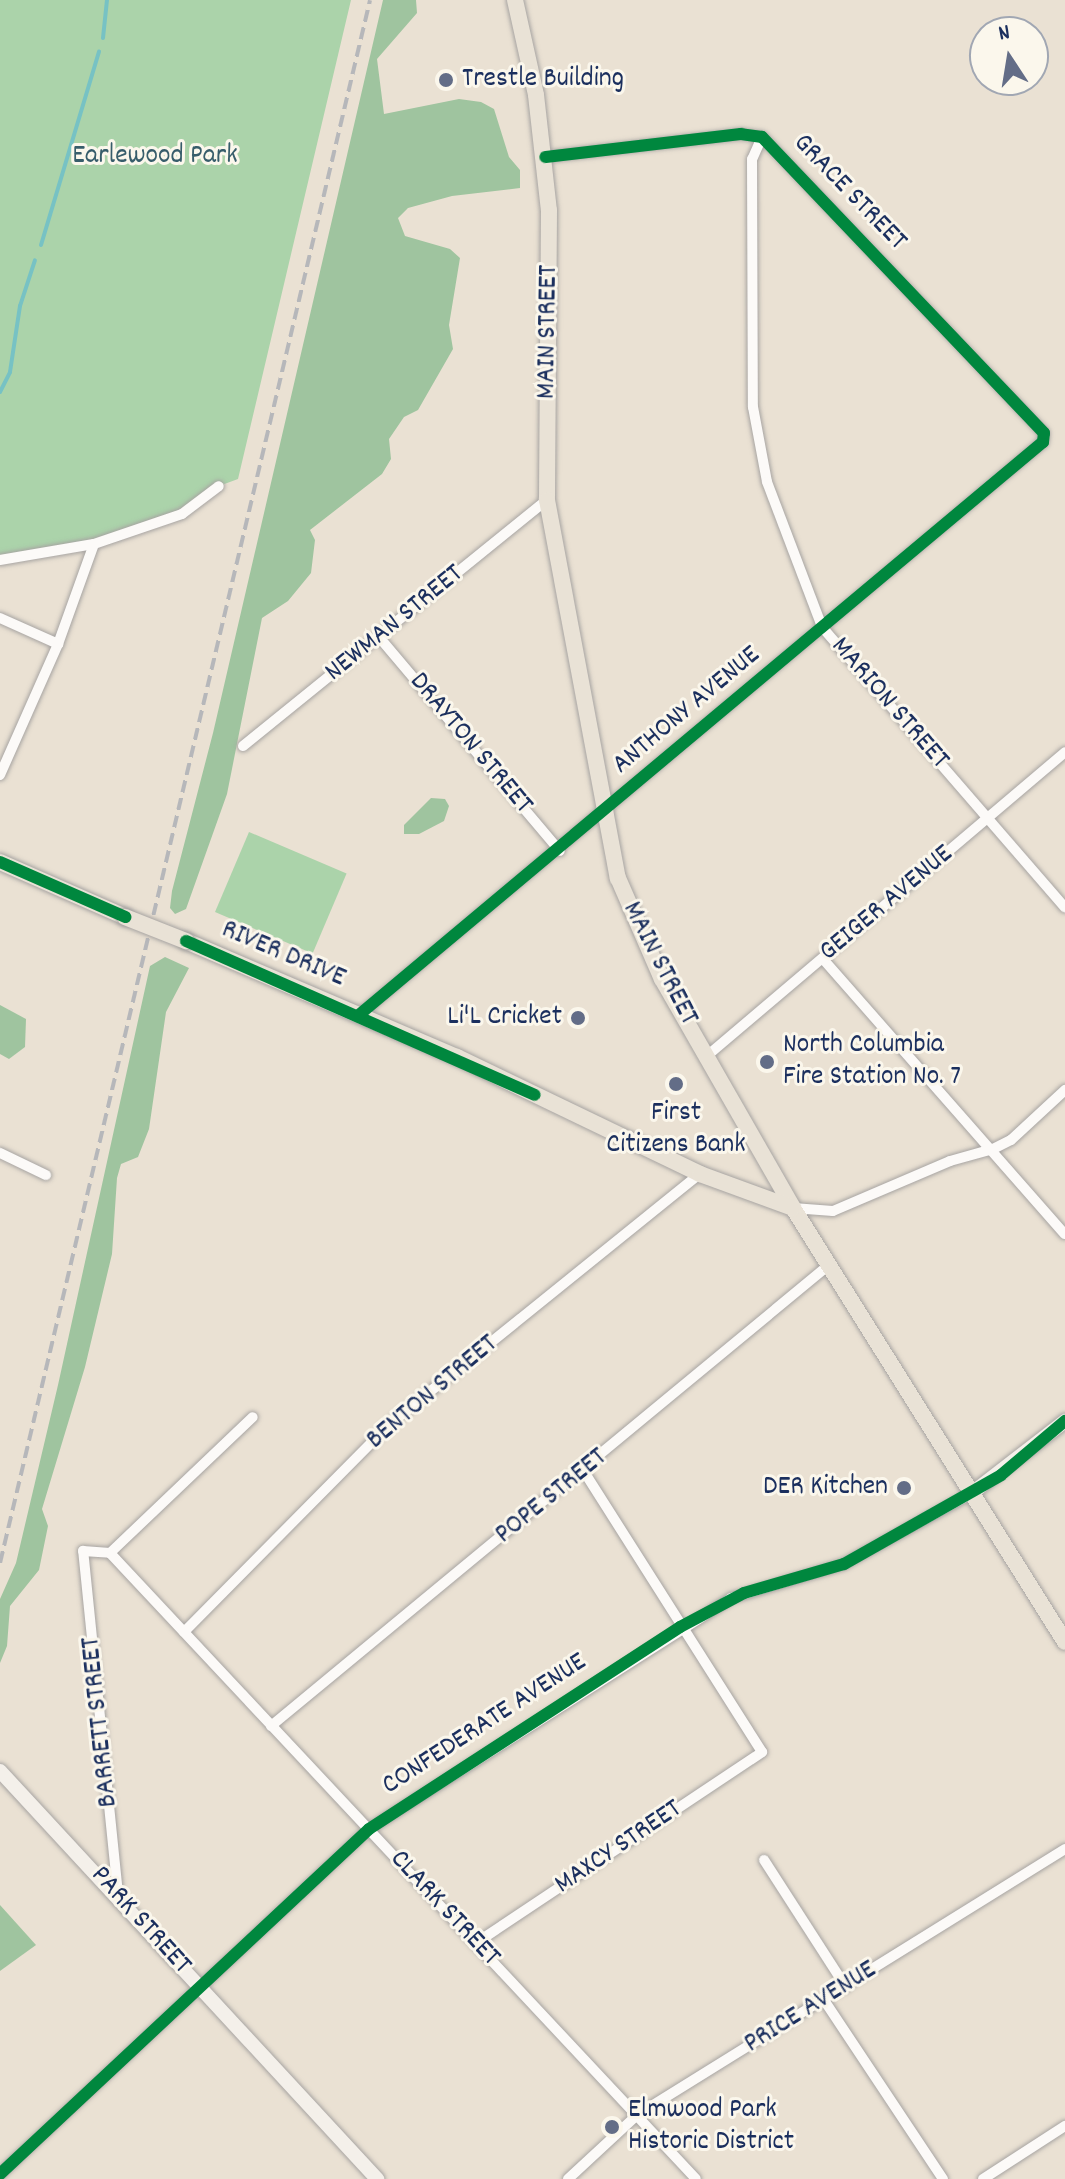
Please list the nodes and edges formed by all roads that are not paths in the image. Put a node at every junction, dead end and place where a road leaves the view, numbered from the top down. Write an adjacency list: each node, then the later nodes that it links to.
1 (515, 0): 3 (main road, MAIN STREET)
2 (762, 137): 3 (street, GRACE STREET); 4 (street, GRACE STREET); 10 (street, MARION STREET)
3 (545, 157): 6 (main road, MAIN STREET)
4 (1043, 442): 10 (street, ANTHONY AVENUE)
5 (219, 486): 7 (street)
6 (547, 500): 11 (street, NEWMAN STREET); 16 (main road, MAIN STREET)
7 (94, 544): 8 (street); 12 (street)
8 (0, 560)
9 (0, 618): 12 (street)
10 (822, 627): 16 (street, ANTHONY AVENUE); 17 (street, MARION STREET)
11 (379, 637): 13 (street, NEWMAN STREET); 18 (street, DRAYTON STREET)
12 (58, 644): 15 (street)
13 (243, 746)
14 (1065, 752): 17 (street, GEIGER AVENUE)
15 (0, 775)
16 (603, 813): 18 (street, ANTHONY AVENUE); 23 (main road, MAIN STREET)
17 (988, 819): 20 (street, MARION STREET); 21 (street, GEIGER AVENUE)
18 (560, 851): 22 (street, ANTHONY AVENUE)
19 (0, 862): 22 (main road, RIVER DRIVE, bridge)
20 (1065, 908)
21 (823, 959): 23 (street, GEIGER AVENUE); 25 (street)
22 (360, 1014): 27 (main road, RIVER DRIVE)
23 (708, 1055): 29 (main road, MAIN STREET)
24 (1065, 1090): 25 (street)
25 (993, 1149): 29 (street); 30 (street)
26 (0, 1153): 28 (street)
27 (700, 1174): 29 (main road, RIVER DRIVE); 38 (street, BENTON STREET)
28 (46, 1175)
29 (793, 1208): 31 (main road, MAIN STREET)
30 (1065, 1234)
31 (830, 1264): 34 (street, POPE STREET); 35 (main road, MAIN STREET)
32 (253, 1417): 36 (street)
33 (1065, 1421): 35 (street, CONFEDERATE AVENUE)
34 (584, 1471): 37 (street); 40 (street, POPE STREET)
35 (972, 1493): 37 (street, CONFEDERATE AVENUE); 39 (main road, MAIN STREET)
36 (110, 1553): 38 (street, CLARK STREET); 45 (street, BARRETT STREET)
37 (680, 1627): 42 (street, CONFEDERATE AVENUE); 46 (street, MAXCY STREET)
38 (184, 1632): 40 (street, CLARK STREET)
39 (1065, 1642)
40 (271, 1726): 42 (street, CLARK STREET)
41 (0, 1771): 45 (street, PARK STREET)
42 (369, 1829): 46 (street, CLARK STREET); 47 (street, CONFEDERATE AVENUE)
43 (1065, 1849): 48 (street, PRICE AVENUE)
44 (764, 1860): 48 (street)
45 (118, 1894): 47 (street, PARK STREET)
46 (476, 1943): 50 (street, CLARK STREET)
47 (199, 1985): 52 (street, CONFEDERATE AVENUE); 53 (street, PARK STREET)
48 (846, 1987): 49 (street, PRICE AVENUE)
49 (824, 2000): 50 (street, PRICE AVENUE); 56 (street)
50 (637, 2115): 54 (street, PRICE AVENUE); 55 (street, CLARK STREET)
51 (1065, 2126): 57 (street)
52 (5, 2174)
53 (368, 2176)
54 (568, 2179)
55 (696, 2179)
56 (943, 2179)
57 (983, 2179)

